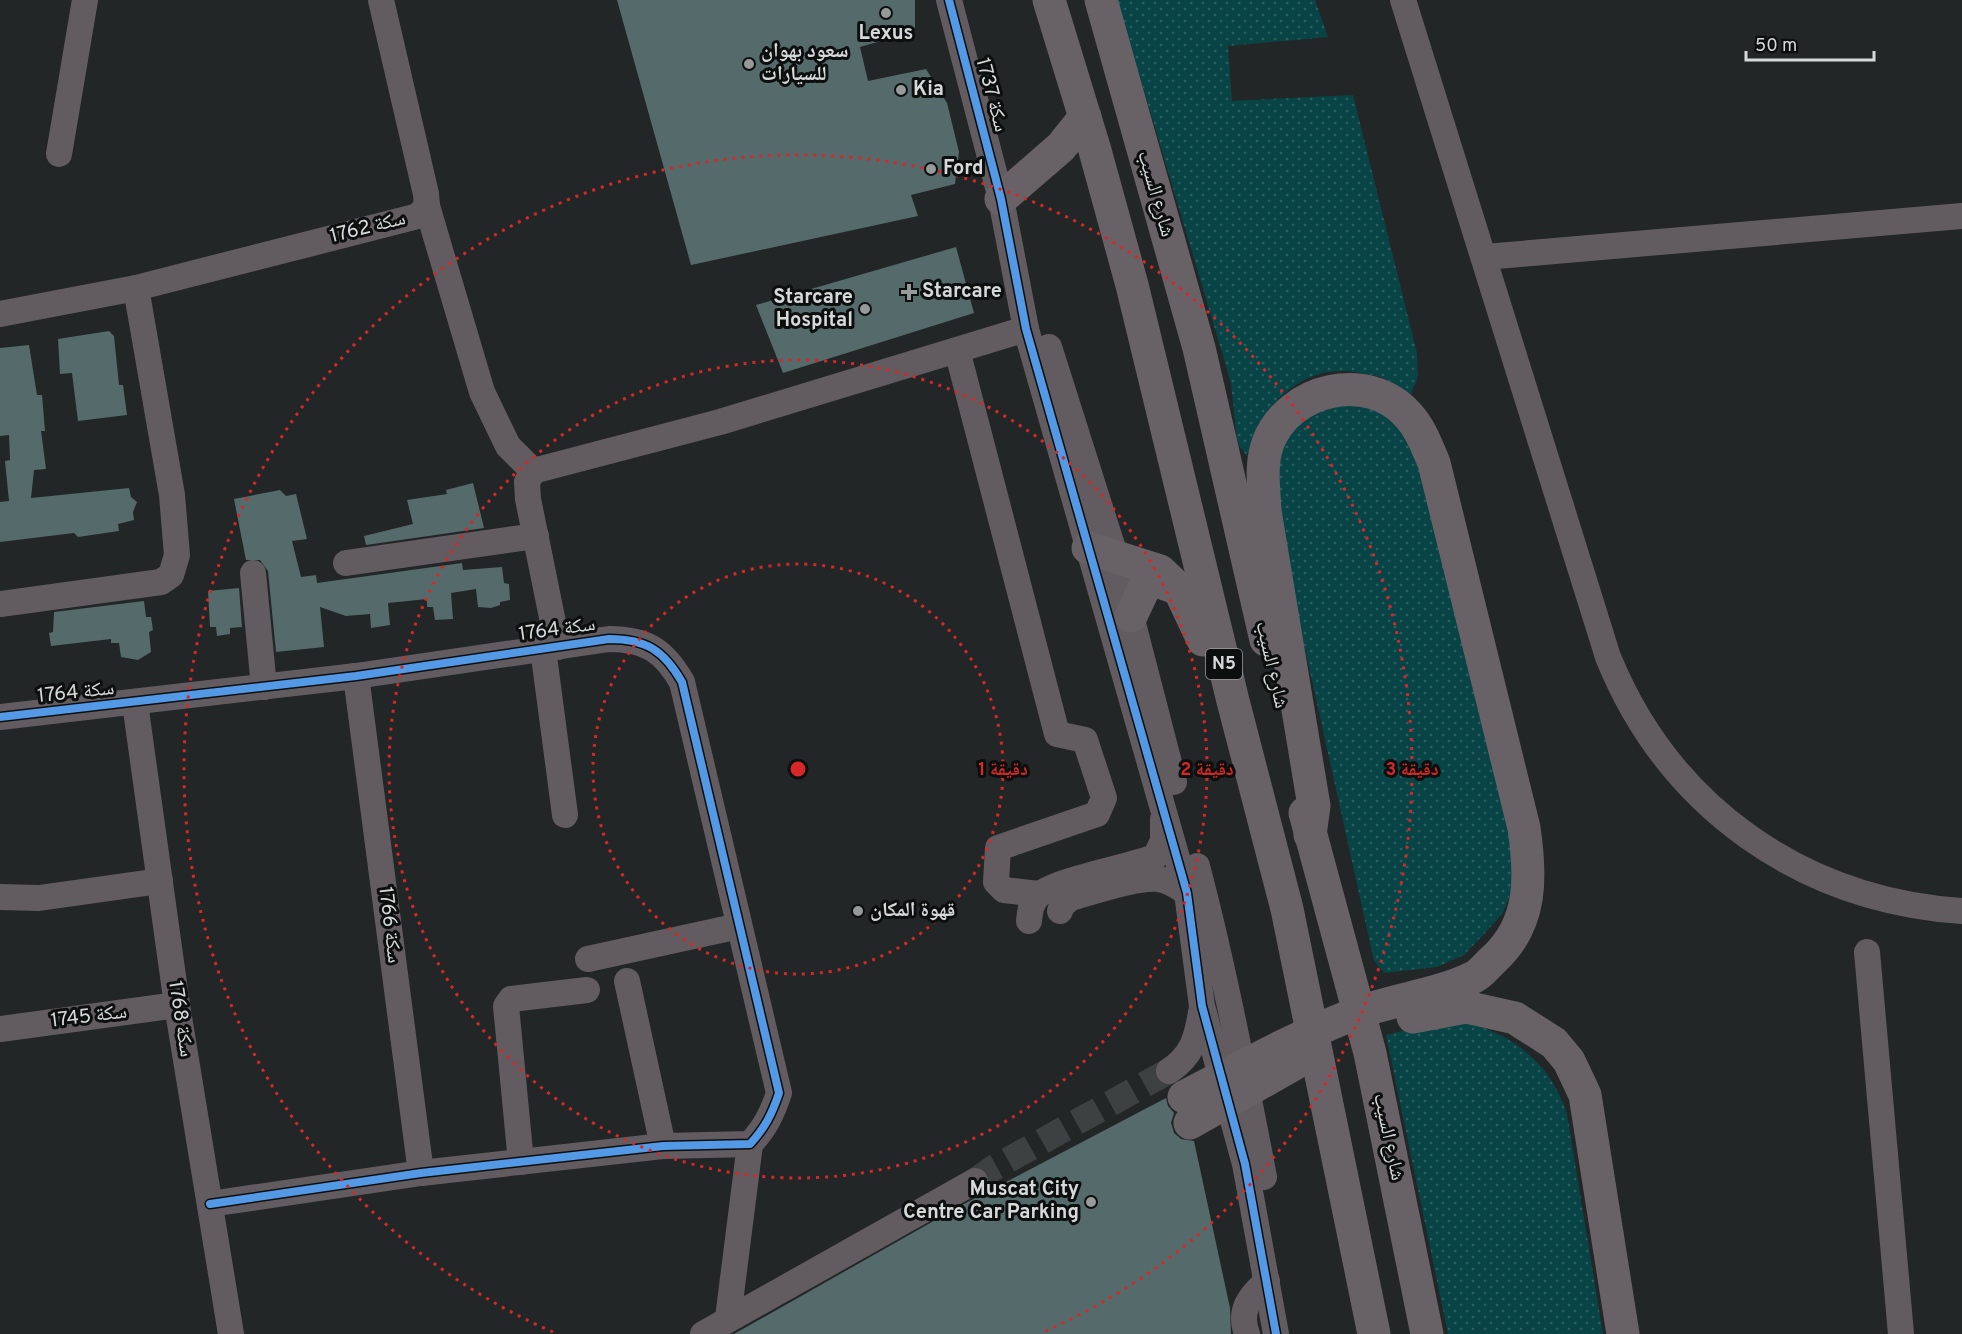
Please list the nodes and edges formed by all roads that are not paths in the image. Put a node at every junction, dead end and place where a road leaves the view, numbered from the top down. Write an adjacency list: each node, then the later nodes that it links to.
1 (85, 0): 8 (street)
2 (381, 0): 10 (street, سكة 1762)
3 (949, 0): 9 (street, سكة 1737)
4 (1049, 0): 7 (highway, N5)
5 (1101, 0): 33 (highway, شارع السيب / N5)
6 (1403, 0): 12 (street)
7 (1085, 117): 9 (highway); 28 (highway, N5)
8 (59, 154)
9 (1001, 199): 15 (street); 19 (street)
10 (427, 206): 13 (street, سكة 1762); 17 (street)
11 (1962, 216): 12 (street)
12 (1485, 258): 39 (street)
13 (136, 288): 14 (street, سكة 1762); 23 (street)
14 (0, 314)
15 (1026, 329): 16 (street); 19 (street)
16 (957, 350): 17 (street); 36 (street)
17 (533, 471): 18 (street)
18 (536, 536): 20 (street); 25 (street)
19 (1102, 553): 22 (highway); 24 (street); 31 (street)
20 (346, 563)
21 (253, 573): 27 (street)
22 (1179, 589): 24 (highway); 28 (highway)
23 (0, 604)
24 (1131, 616): 49 (street)
25 (550, 648): 26 (street, سكة 1764); 32 (street); 41 (street, سكة 1764)
26 (356, 676): 27 (street, سكة 1764); 55 (street, سكة 1766)
27 (264, 687): 29 (street, سكة 1764)
28 (1233, 701): 66 (highway, N5)
29 (135, 703): 30 (street, سكة 1764); 34 (street, سكة 1768)
30 (0, 717)
31 (1164, 807): 35 (street); 36 (street)
32 (565, 815)
33 (1310, 835): 51 (highway); 59 (highway, شارع السيب / N5)
34 (160, 881): 37 (street); 46 (street, سكة 1768)
35 (1187, 893): 38 (street); 47 (street)
36 (1039, 894): 40 (street)
37 (0, 897)
38 (1060, 911)
39 (1962, 911)
40 (1029, 921)
41 (739, 926): 43 (street); 52 (street, سكة 1764)
42 (1868, 952): 70 (street)
43 (588, 959)
44 (627, 981): 53 (street)
45 (587, 990): 54 (street)
46 (177, 1005): 48 (street, سكة 1745); 57 (street, سكة 1768)
47 (1202, 1006): 50 (street); 51 (street)
48 (0, 1029)
49 (1241, 1057): 50 (street); 65 (street)
50 (1215, 1061): 51 (street); 58 (street)
51 (1179, 1090): 69 (highway)
52 (750, 1144): 53 (street); 60 (street)
53 (663, 1146): 54 (street)
54 (521, 1162): 55 (street)
55 (421, 1173): 57 (street)
56 (978, 1174): 60 (street)
57 (210, 1204): 61 (street, سكة 1768)
58 (1267, 1281): 63 (street); 64 (street)
59 (1419, 1281): 67 (highway, شارع السيب / N5); 68 (highway)
60 (728, 1318): 62 (street)
61 (231, 1334)
62 (703, 1334)
63 (1247, 1334)
64 (1276, 1334)
65 (1294, 1334)
66 (1374, 1334)
67 (1427, 1334)
68 (1436, 1334)
69 (1623, 1334)
70 (1901, 1334)

